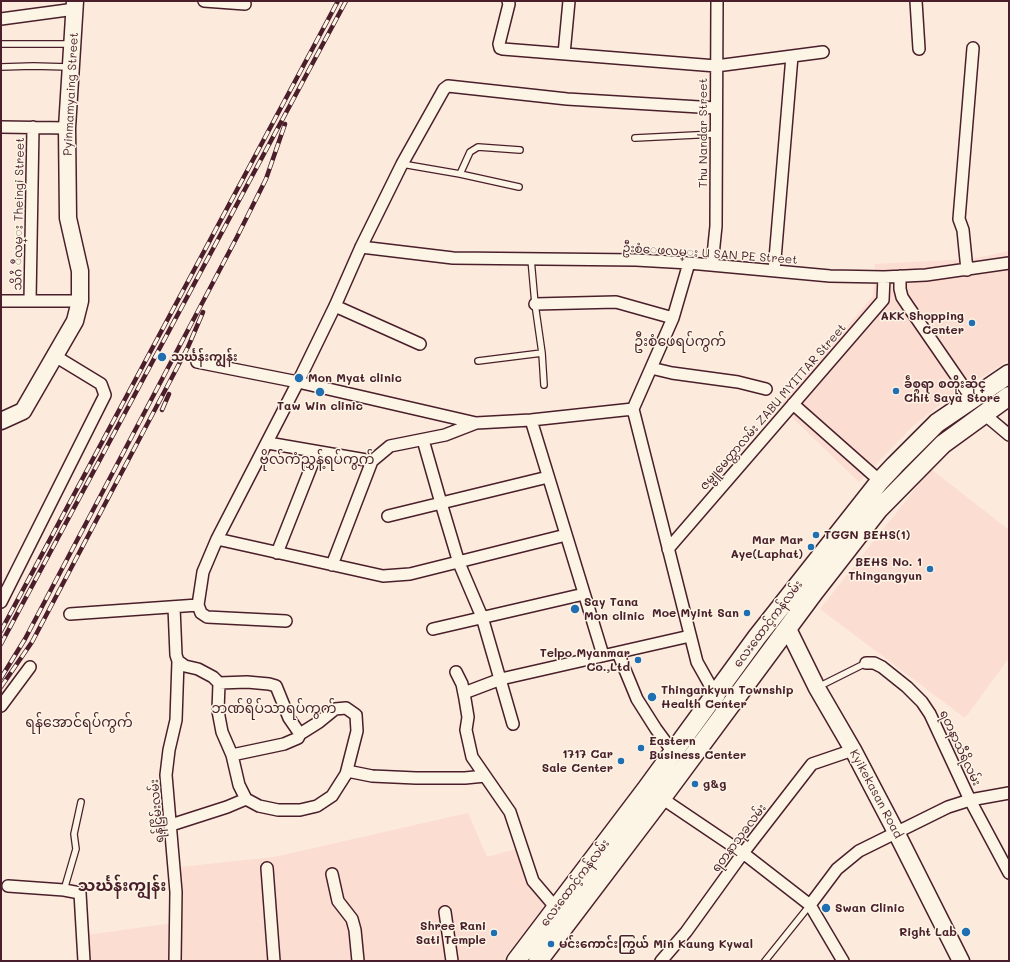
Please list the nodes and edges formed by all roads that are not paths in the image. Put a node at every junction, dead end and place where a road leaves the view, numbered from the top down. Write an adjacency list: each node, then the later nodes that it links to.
1 (204, 1): 6 (street)
2 (508, 1): 14 (street)
3 (569, 1): 14 (street)
4 (717, 1): 16 (street, Thu Nandar Street)
5 (916, 1): 12 (street)
6 (245, 4)
7 (75, 5): 8 (street); 10 (street, Pyinmamyaing Street)
8 (1, 19)
9 (1, 44): 10 (lane)
10 (72, 44): 18 (street, Pyinmamyaing Street)
11 (973, 48): 34 (street)
12 (919, 49)
13 (823, 52): 15 (street)
14 (564, 54): 16 (street)
15 (792, 56): 16 (street); 35 (street)
16 (716, 66): 19 (street, Thu Nandar Street)
17 (1, 67): 18 (lane)
18 (71, 67): 22 (street, Pyinmamyaing Street)
19 (716, 108): 23 (street, Thu Nandar Street); 26 (street)
20 (1, 127): 21 (street)
21 (33, 127): 22 (street); 39 (street, သိဂႆ ီလမ္း Theingi Street)
22 (67, 128): 40 (street, Pyinmamyaing Street)
23 (716, 134): 24 (lane); 33 (street, Thu Nandar Street)
24 (635, 138)
25 (520, 150): 27 (lane)
26 (402, 164): 27 (lane); 29 (street)
27 (460, 174): 28 (lane)
28 (518, 187)
29 (361, 248): 30 (street, ဦးစံေဖလမ္း U SAN PE Street); 42 (street)
30 (531, 260): 32 (street, ဦးစံေဖလမ္း U SAN PE Street); 41 (lane)
31 (1009, 262): 34 (street, ဦးစံေဖလမ္း U SAN PE Street)
32 (690, 263): 33 (street, ဦးစံေဖလမ္း U SAN PE Street); 43 (street)
33 (712, 265): 35 (street, ဦးစံေဖလမ္း U SAN PE Street)
34 (967, 270): 36 (street, ဦးစံေဖလမ္း U SAN PE Street)
35 (774, 271): 37 (street, ဦးစံေဖလမ္း U SAN PE Street)
36 (900, 276): 37 (street, ဦးစံေဖလမ္း U SAN PE Street); 55 (street)
37 (884, 277): 56 (street, ဇမ္ဗူမေတ္တာလမ်း ZABU MYITTAR Street)
38 (1, 301): 39 (street)
39 (30, 301): 40 (street)
40 (80, 301): 46 (street, Pyinmamyaing Street)
41 (535, 304): 43 (street); 45 (lane)
42 (335, 306): 44 (street); 51 (street)
43 (673, 318): 49 (street)
44 (420, 344)
45 (542, 353): 47 (lane); 52 (lane)
46 (55, 356): 60 (street, Pyinmamyaing Street); 80 (street)
47 (478, 361)
48 (197, 362): 51 (street)
49 (651, 368): 53 (street); 57 (street)
50 (1009, 374): 55 (main road, လေးထောင့်ကန်လမ်း)
51 (298, 382): 61 (street); 64 (street)
52 (544, 385)
53 (766, 389)
54 (1009, 396): 58 (main road, လေးထောင့်ကန်လမ်း)
55 (972, 400): 68 (main road, လေးထောင့်ကန်လမ်း)
56 (793, 404): 68 (street); 74 (street, ဇမ္ဗူမေတ္တာလမ်း ZABU MYITTAR Street)
57 (633, 409): 59 (street); 74 (street)
58 (984, 414): 62 (street); 70 (main road, လေးထောင့်ကန်လမ်း)
59 (531, 420): 61 (street); 67 (street)
60 (1, 421)
61 (476, 423): 63 (street)
62 (1009, 435)
63 (423, 440): 66 (street); 69 (street)
64 (268, 443): 65 (street); 73 (street)
65 (318, 452): 66 (street); 75 (street)
66 (372, 461): 77 (street)
67 (548, 476): 69 (street); 72 (street)
68 (880, 481): 70 (main road, လေးထောင့်ကန်လမ်း)
69 (440, 503): 71 (street); 76 (street)
70 (872, 504): 78 (main road, လေးထောင့်ကန်လမ်း)
71 (388, 516)
72 (566, 535): 76 (street); 79 (street)
73 (217, 540): 75 (street); 81 (street)
74 (668, 549): 89 (street)
75 (277, 553): 77 (street)
76 (459, 563): 77 (street); 84 (street)
77 (332, 565)
78 (808, 586): 85 (main road, လေးထောင့်ကန်လမ်း); 87 (main road, လေးထောင့်ကန်လမ်း)
79 (584, 594): 84 (street); 91 (street)
80 (1, 602)
81 (198, 605): 82 (street); 86 (street)
82 (174, 607): 83 (street); 92 (street, ရန်ငြိမ်းလမ်း)
83 (70, 614)
84 (482, 617): 88 (street); 96 (street)
85 (772, 618): 87 (main road); 100 (main road, လေးထောင့်ကန်လမ်း)
86 (286, 621)
87 (788, 628): 98 (street, Kyikekasan Road); 102 (main road, လေးထောင့်ကန်လမ်း)
88 (433, 630)
89 (690, 636): 90 (street); 100 (street)
90 (618, 653): 91 (street); 106 (street)
91 (603, 655): 96 (street)
92 (178, 661): 97 (street); 115 (street, ရန်ငြိမ်းလမ်း)
93 (866, 663): 98 (lane, ရတနာသီရိလမ်း); 113 (street, ရတနာသီရိလမ်း)
94 (30, 667): 101 (street)
95 (456, 672): 99 (street)
96 (501, 679): 99 (street); 103 (street)
97 (219, 683): 104 (street); 107 (street)
98 (817, 688): 105 (street, Kyikekasan Road)
99 (464, 693): 109 (street)
100 (715, 694): 102 (street); 106 (main road, လေးထောင့်ကန်လမ်း)
101 (1, 706)
102 (730, 706): 110 (main road, လေးထောင့်ကန်လမ်း)
103 (513, 724)
104 (300, 734): 107 (street); 108 (street)
105 (852, 750): 116 (street, Kyikekasan Road); 117 (street, ရတနာသုခလမ်း)
106 (673, 752): 110 (main road, လေးထောင့်ကန်လမ်း)
107 (232, 755): 112 (street)
108 (346, 771): 109 (street); 112 (street)
109 (484, 776): 125 (street)
110 (654, 793): 117 (street); 125 (main road, လေးထောင့်ကန်လမ်း)
111 (1009, 793): 113 (street)
112 (246, 799): 115 (street)
113 (970, 800): 116 (street); 119 (street, ရတနာသီရိလမ်း)
114 (81, 802): 122 (lane)
115 (171, 824): 127 (street, ရန်ငြိမ်းလမ်း)
116 (896, 832): 123 (street); 136 (street, Kyikekasan Road)
117 (743, 853): 123 (street); 133 (street, ရတနာသုခလမ်း)
118 (267, 868): 128 (street)
119 (1009, 873)
120 (332, 874): 129 (street)
121 (8, 886): 122 (street)
122 (64, 890): 126 (street)
123 (810, 905): 134 (lane); 135 (street)
124 (445, 912): 130 (street)
125 (563, 913): 131 (main road, လေးထောင့်ကန်လမ်း); 132 (main road, လေးထောင့်ကန်လမ်း)
126 (84, 961)
127 (175, 961)
128 (274, 961)
129 (358, 961)
130 (452, 961)
131 (516, 961)
132 (538, 961)
133 (661, 961)
134 (765, 961)
135 (843, 961)
136 (961, 961)

